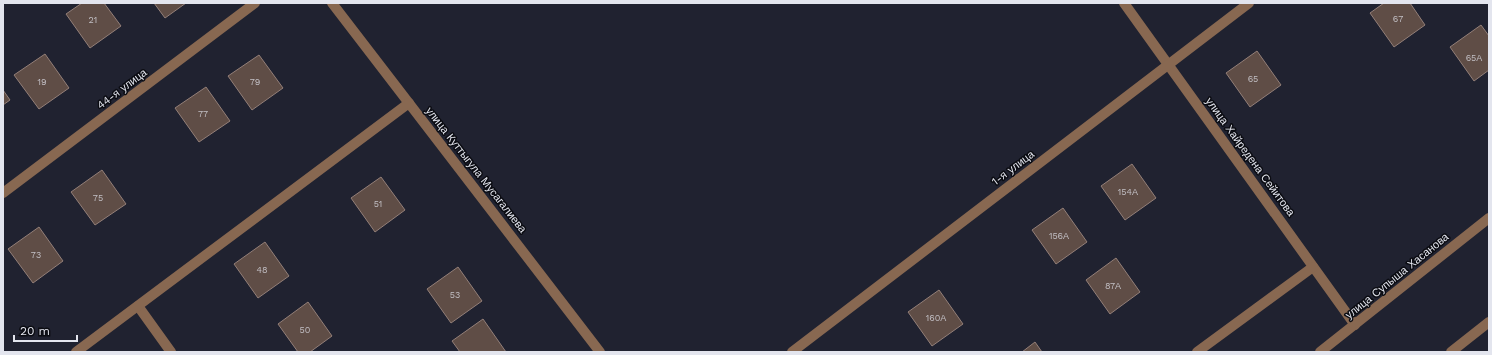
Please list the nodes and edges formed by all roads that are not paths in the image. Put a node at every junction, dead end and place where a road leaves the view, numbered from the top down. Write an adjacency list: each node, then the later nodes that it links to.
1 (255, 3): 7 (street, 44-я улица)
2 (332, 3): 6 (street, улица Куттыгула Мусагалиева)
3 (1124, 3): 5 (street, улица Хайредена Сейитова)
4 (1249, 3): 5 (street, 1-я улица)
5 (1169, 65): 9 (street, улица Хайредена Сейитова); 16 (street, 1-я улица)
6 (409, 103): 10 (street); 15 (street, улица Куттыгула Мусагалиева)
7 (3, 193)
8 (1489, 218): 12 (street, улица Супыша Хасанова)
9 (1313, 266): 12 (street, улица Хайредена Сейитова); 17 (street)
10 (138, 306): 13 (street); 14 (street)
11 (1489, 322): 19 (street)
12 (1355, 325): 18 (street, улица Супыша Хасанова)
13 (76, 352)
14 (171, 352)
15 (600, 352)
16 (792, 352)
17 (1197, 352)
18 (1320, 352)
19 (1451, 352)

